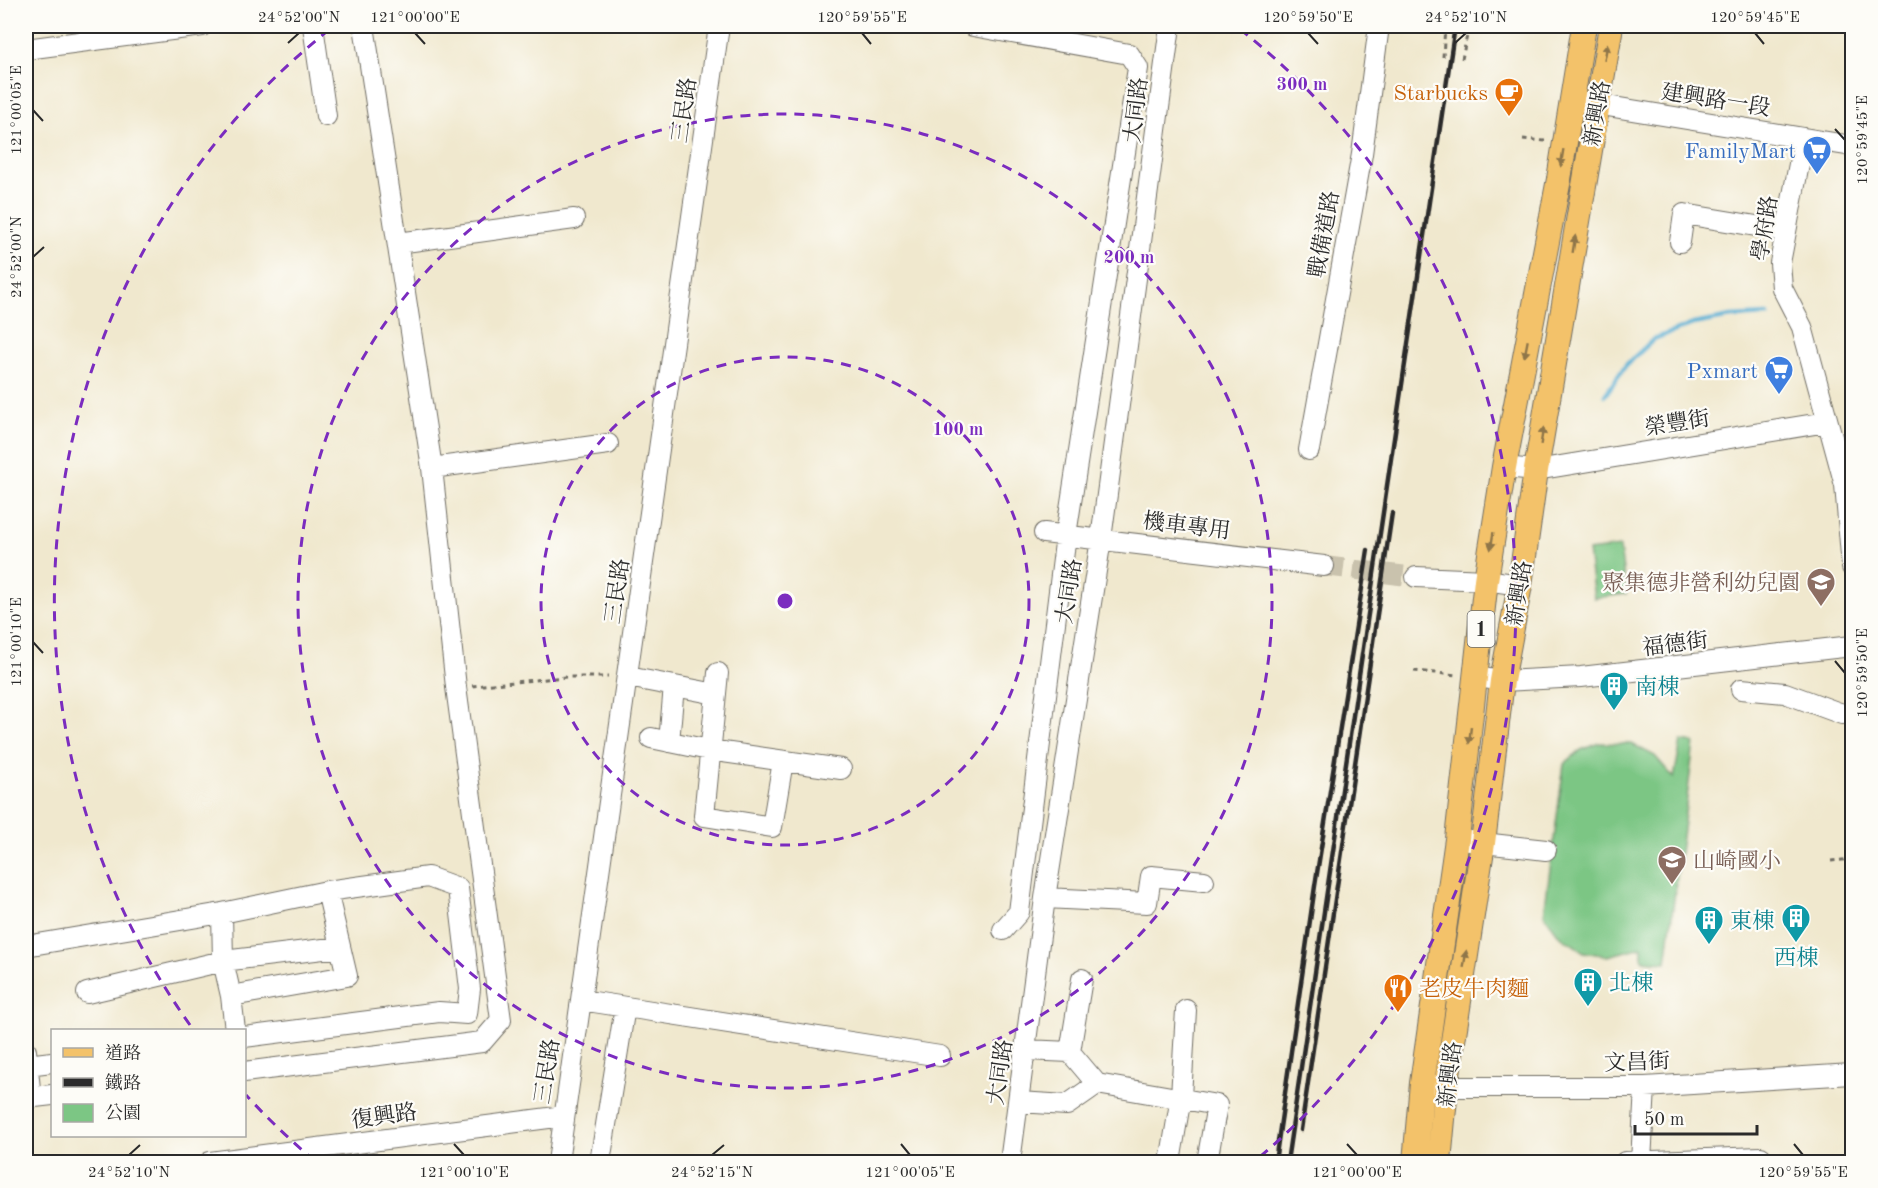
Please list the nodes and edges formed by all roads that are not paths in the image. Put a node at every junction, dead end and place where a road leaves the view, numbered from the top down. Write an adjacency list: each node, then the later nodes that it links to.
1 (202, 26): 10 (street)
2 (313, 26): 13 (street)
3 (364, 26): 19 (street)
4 (719, 26): 37 (street, 三民路)
5 (973, 26): 28 (street)
6 (1170, 26): 29 (street, 大同路)
7 (1379, 26): 22 (street, 戰備道路)
8 (1584, 26): 11 (main road, 新興路 / 1)
9 (1611, 26): 12 (main road, 新興路 / 1, one-way to 9)
10 (26, 49)
11 (1572, 100): 12 (street, 建興路一段); 23 (main road, 新興路 / 1, one-way to 23)
12 (1597, 104): 14 (street, 建興路一段); 25 (main road, 新興路 / 1, one-way to 12)
13 (326, 116)
14 (1803, 138): 15 (street, 建興路一段); 17 (street, 學府路)
15 (1852, 146)
16 (573, 219): 19 (street)
17 (1786, 231): 18 (street); 20 (street, 學府路)
18 (1680, 242)
19 (398, 243): 24 (street)
20 (1827, 422): 25 (street, 榮豐街); 26 (street, 學府路)
21 (608, 444): 24 (street)
22 (1310, 450)
23 (1504, 467): 25 (street, 榮豐街); 33 (main road, 新興路 / 1, one-way to 33)
24 (432, 468): 71 (street)
25 (1536, 470): 34 (main road, 新興路 / 1)
26 (1849, 485): 31 (street, 學府路)
27 (1044, 533): 28 (street, 機車專用)
28 (1066, 535): 29 (street, 機車專用); 54 (street)
29 (1101, 539): 30 (street, 機車專用); 52 (street, 大同路)
30 (1324, 566)
31 (1852, 567)
32 (1416, 577): 33 (street)
33 (1486, 580): 34 (street); 38 (main road, 新興路 / 1)
34 (1520, 585): 39 (main road, 新興路 / 1)
35 (1852, 646): 39 (street, 福德街)
36 (718, 673): 42 (street)
37 (628, 677): 40 (street); 61 (street, 三民路)
38 (1476, 677): 39 (street, 福德街); 47 (main road, 新興路 / 1, one-way to 47)
39 (1502, 681): 48 (main road, 新興路 / 1)
40 (674, 686): 42 (street); 44 (street)
41 (1741, 689): 43 (street)
42 (716, 694): 44 (street)
43 (1852, 713)
44 (709, 750): 45 (street); 45 (street)
45 (783, 760): 46 (street)
46 (841, 769)
47 (1457, 839): 48 (street); 73 (main road, 新興路 / 1)
48 (1483, 843): 49 (street); 75 (main road, 新興路 / 1, one-way to 48)
49 (1546, 850)
50 (1204, 881): 52 (street)
51 (327, 891): 53 (street); 56 (street); 65 (street)
52 (1045, 898): 66 (street, 大同路)
53 (222, 913): 55 (street); 57 (street)
54 (1004, 930)
55 (26, 946)
56 (340, 946): 57 (street); 60 (street)
57 (223, 961): 59 (street); 60 (street)
58 (1082, 979): 67 (street)
59 (87, 993)
60 (231, 996): 64 (street)
61 (581, 1000): 62 (street); 81 (street, 三民路)
62 (625, 1007): 68 (street); 85 (street)
63 (1186, 1010): 78 (street)
64 (235, 1029)
65 (246, 1037)
66 (1026, 1050): 67 (street); 80 (street, 大同路)
67 (1070, 1052): 74 (street)
68 (940, 1056)
69 (26, 1058): 70 (street); 79 (street)
70 (51, 1062)
71 (246, 1071)
72 (1852, 1074): 76 (street, 文昌街)
73 (1422, 1083): 75 (street, 文昌街); 89 (main road, 新興路 / 1)
74 (1097, 1084): 78 (street); 80 (street)
75 (1446, 1087): 76 (street, 文昌街); 90 (main road, 新興路 / 1)
76 (1645, 1087): 91 (street)
77 (51, 1095): 79 (street)
78 (1181, 1097): 87 (street); 88 (street)
79 (28, 1098)
80 (1019, 1102): 86 (street, 大同路)
81 (564, 1116): 83 (street, 復興路); 84 (street, 三民路)
82 (1761, 1157): 91 (street)
83 (210, 1162)
84 (558, 1162)
85 (600, 1162)
86 (1010, 1162)
87 (1170, 1162)
88 (1208, 1162)
89 (1415, 1162)
90 (1439, 1162)
91 (1636, 1162)

